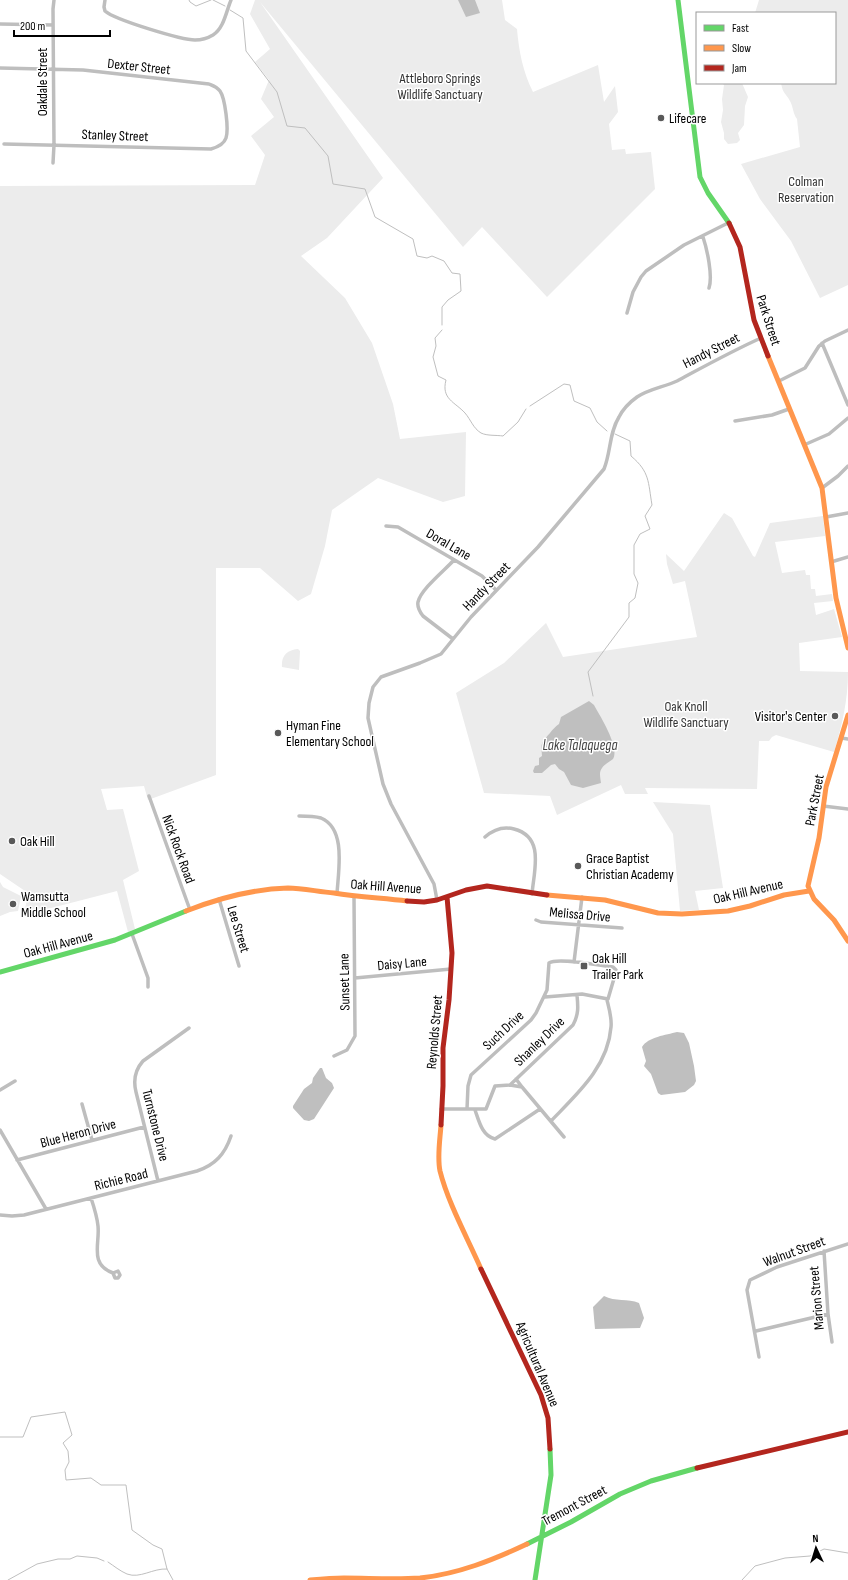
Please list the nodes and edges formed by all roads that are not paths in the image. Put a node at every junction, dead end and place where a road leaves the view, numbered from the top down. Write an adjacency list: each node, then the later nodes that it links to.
1 (54, 0): 6 (street, Oakdale Street)
2 (105, 0): 3 (street)
3 (231, 0)
4 (678, 0): 13 (main road, Park Street)
5 (0, 24): 6 (street)
6 (53, 25): 8 (street, Oakdale Street)
7 (0, 68): 8 (street, Dexter Street)
8 (53, 70): 9 (street, Dexter Street); 11 (street, Oakdale Street)
9 (223, 142): 11 (street, Stanley Street)
10 (4, 144): 11 (street, Stanley Street)
11 (54, 145): 12 (street, Oakdale Street)
12 (52, 163)
13 (728, 223): 14 (street); 18 (main road, Park Street)
14 (703, 237): 15 (street); 16 (street)
15 (709, 288)
16 (628, 314)
17 (848, 330): 19 (street)
18 (761, 338): 20 (main road, Park Street); 34 (street, Handy Street)
19 (822, 343): 20 (street); 21 (street)
20 (779, 381): 22 (main road, Park Street)
21 (848, 405)
22 (789, 409): 24 (street); 25 (main road, Park Street)
23 (848, 418): 25 (street)
24 (735, 421)
25 (804, 445): 27 (main road, Park Street)
26 (848, 466): 27 (street)
27 (822, 488): 29 (main road, Park Street)
28 (848, 513): 29 (street)
29 (826, 517): 33 (main road, Park Street)
30 (386, 526): 32 (street, Doral Lane)
31 (848, 557): 33 (street)
32 (454, 560): 34 (street, Doral Lane); 35 (street)
33 (831, 562): 36 (main road, Park Street)
34 (496, 590): 35 (street, Handy Street)
35 (453, 639): 52 (street, Handy Street)
36 (848, 648)
37 (848, 715): 38 (main road, Park Street)
38 (841, 738): 39 (street); 41 (main road, Park Street)
39 (848, 739)
40 (148, 796): 53 (street, Nick Rock Road)
41 (823, 806): 42 (street); 45 (main road, Park Street)
42 (848, 809)
43 (300, 816): 46 (street)
44 (485, 837): 47 (street)
45 (809, 891): 50 (main road, Oak Hill Avenue); 58 (main road)
46 (337, 894): 48 (main road, Oak Hill Avenue); 51 (main road, Oak Hill Avenue)
47 (532, 894): 49 (main road, Oak Hill Avenue); 50 (main road, Oak Hill Avenue)
48 (354, 896): 52 (main road, Oak Hill Avenue); 63 (street, Sunset Lane)
49 (448, 896): 52 (main road, Oak Hill Avenue); 61 (main road, Reynolds Street)
50 (582, 897): 55 (street)
51 (219, 899): 53 (main road, Oak Hill Avenue); 60 (street, Lee Street)
52 (436, 900)
53 (190, 910): 57 (main road, Oak Hill Avenue)
54 (536, 920): 55 (street, Melissa Drive)
55 (579, 925): 56 (street, Melissa Drive); 59 (street)
56 (622, 928)
57 (132, 934): 62 (main road, Oak Hill Avenue); 64 (street)
58 (848, 941)
59 (574, 962): 66 (street, Such Drive); 67 (street)
60 (239, 966)
61 (451, 969): 63 (street, Daisy Lane); 76 (main road, Reynolds Street)
62 (0, 972)
63 (355, 978): 69 (street, Sunset Lane)
64 (148, 987)
65 (577, 995): 66 (street); 67 (street); 70 (street, Shanley Drive)
66 (545, 996): 78 (street, Such Drive)
67 (607, 1000): 80 (street)
68 (189, 1028): 81 (street, Turnstone Drive)
69 (334, 1056)
70 (516, 1079): 72 (street, Shanley Drive); 73 (street)
71 (15, 1081): 74 (street)
72 (510, 1085): 73 (street); 79 (street)
73 (522, 1087): 77 (street)
74 (0, 1090)
75 (82, 1104): 85 (street)
76 (441, 1109): 78 (street); 87 (main road, Reynolds Street)
77 (540, 1109): 79 (street); 80 (street)
78 (467, 1110): 79 (street)
79 (475, 1110)
80 (551, 1122): 84 (street)
81 (144, 1127): 85 (street, Blue Heron Drive); 88 (street, Turnstone Drive)
82 (0, 1130): 86 (street)
83 (231, 1136): 88 (street, Richie Road)
84 (564, 1137)
85 (92, 1140): 86 (street, Blue Heron Drive)
86 (17, 1160): 90 (street)
87 (440, 1170): 100 (main road, Agricultural Avenue)
88 (158, 1181): 89 (street, Richie Road)
89 (91, 1198): 90 (street, Richie Road); 94 (street)
90 (46, 1209): 91 (street, Richie Road)
91 (0, 1215)
92 (848, 1244): 93 (street, Walnut Street)
93 (824, 1251): 95 (street, Marion Street); 96 (street, Walnut Street)
94 (113, 1273)
95 (828, 1314): 96 (street); 97 (street, Marion Street)
96 (756, 1332): 98 (street)
97 (832, 1342)
98 (759, 1357)
99 (848, 1432): 100 (main road, Tremont Street)
100 (542, 1536): 101 (main road, Tremont Street); 102 (main road, Agricultural Avenue)
101 (310, 1580)
102 (535, 1580)

